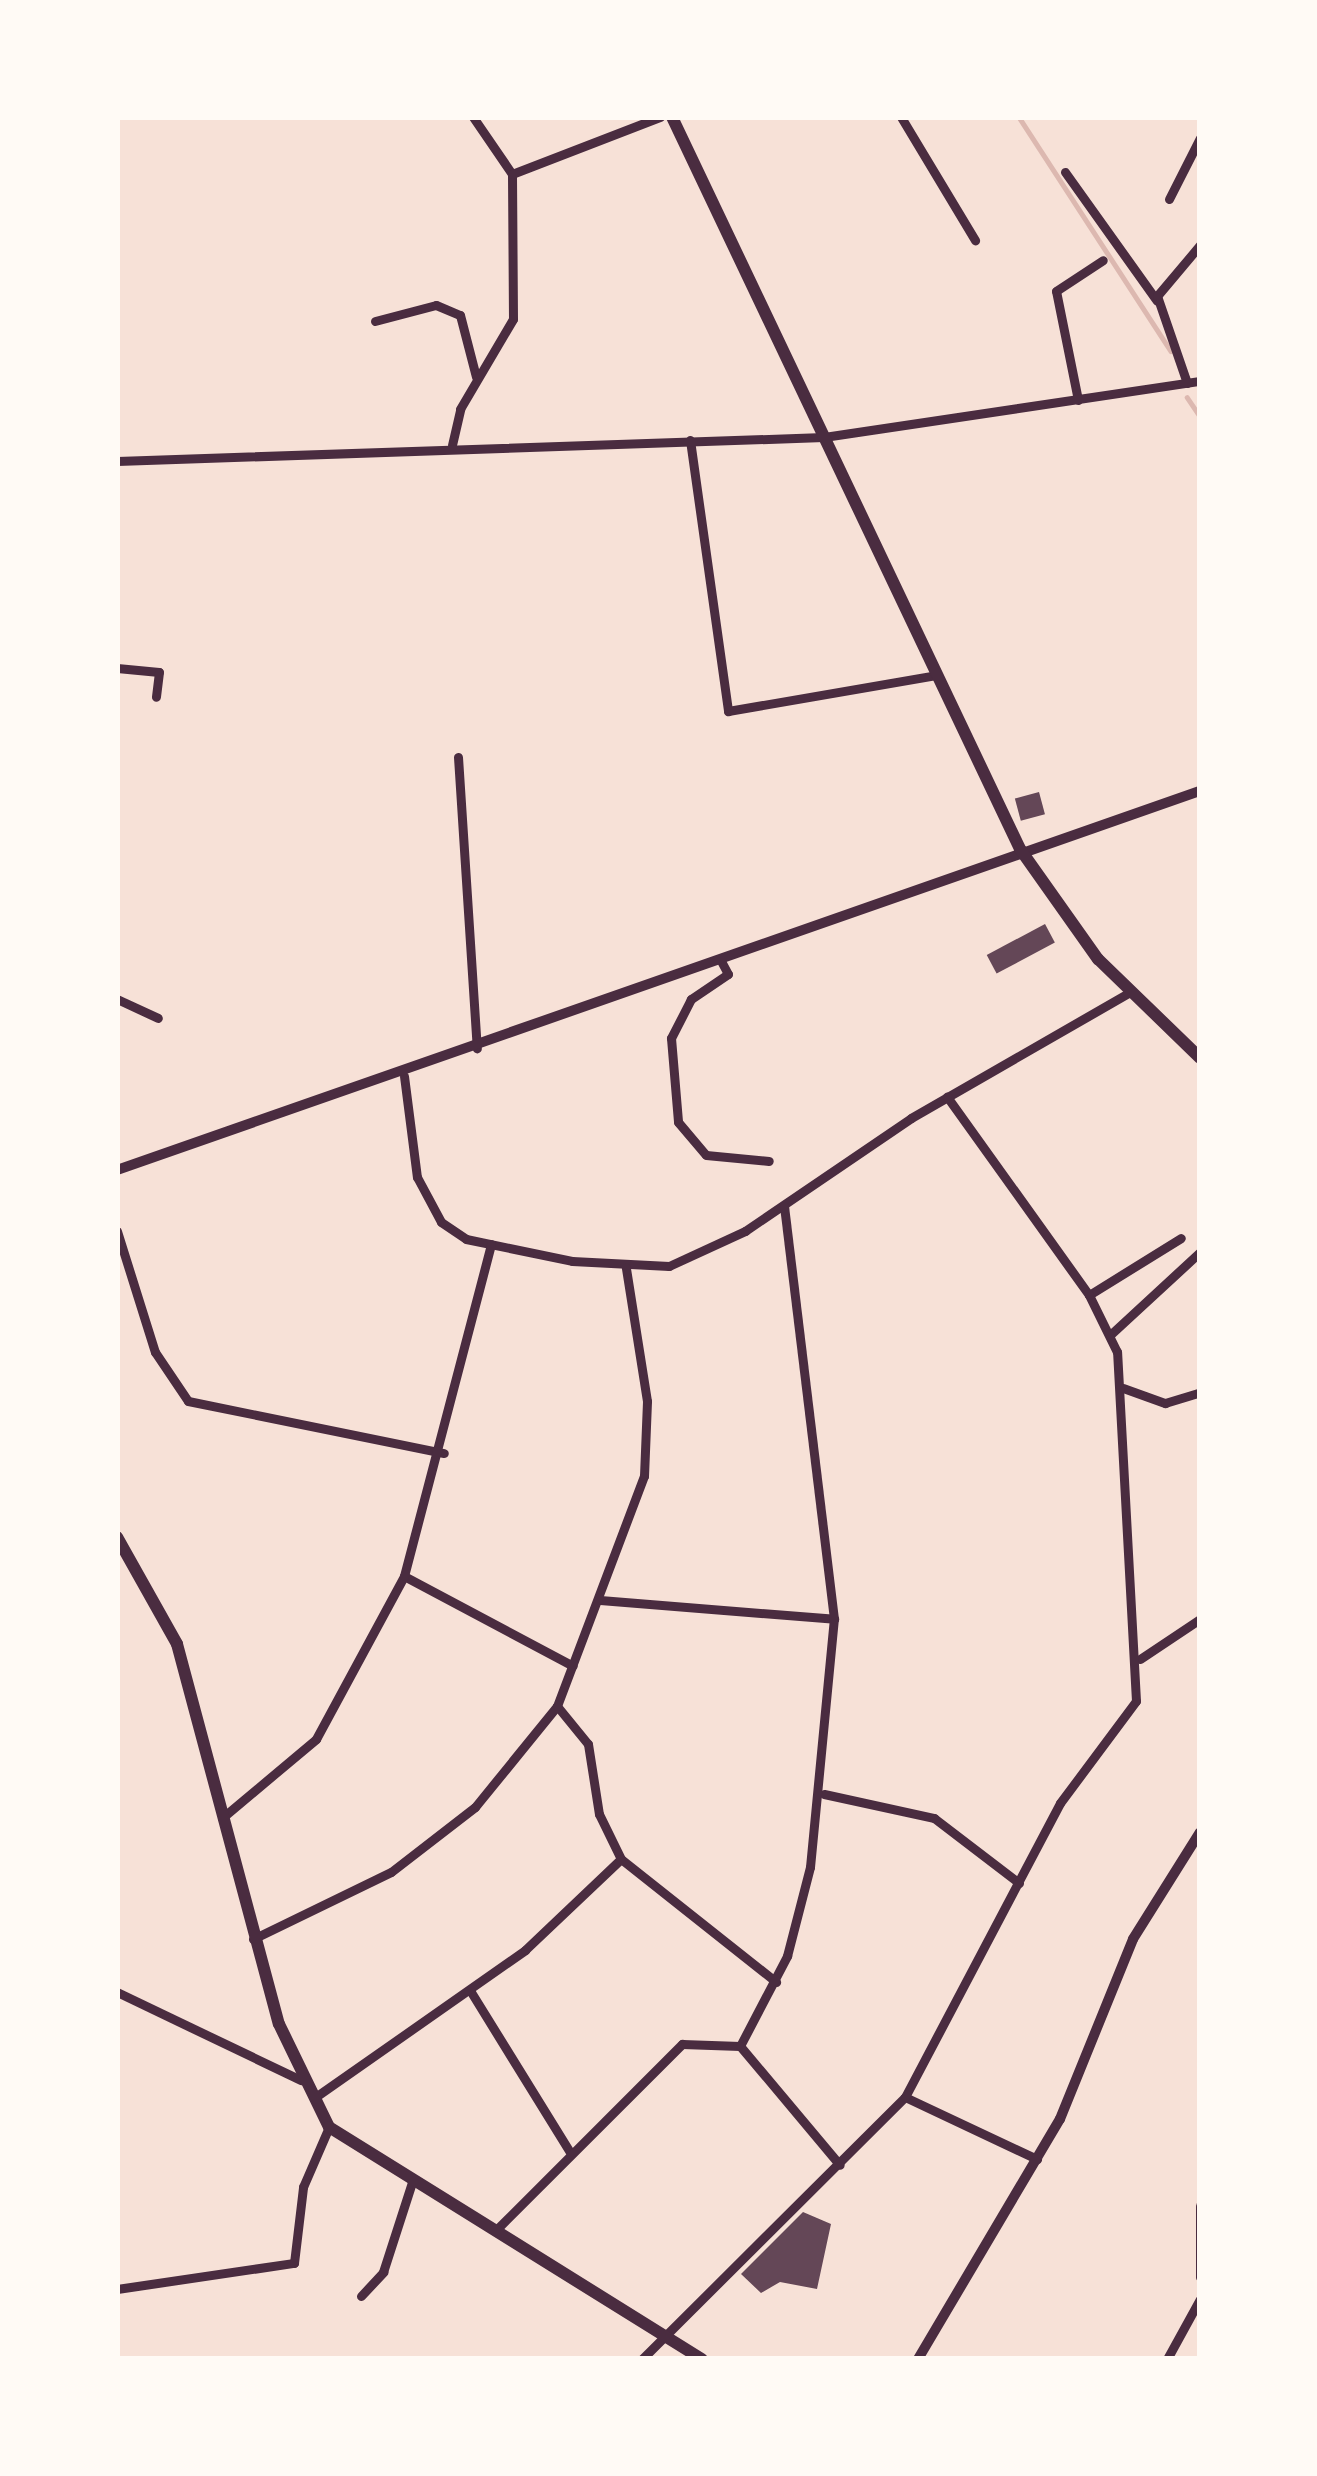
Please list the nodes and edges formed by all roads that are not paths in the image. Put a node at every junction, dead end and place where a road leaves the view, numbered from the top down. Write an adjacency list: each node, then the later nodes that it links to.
1 (473, 117): 7 (street)
2 (659, 117): 7 (street)
3 (672, 117): 18 (main road)
4 (902, 117): 9 (street)
5 (1200, 137): 8 (street)
6 (1065, 172): 12 (street)
7 (512, 174): 14 (street)
8 (1168, 199)
9 (975, 241)
10 (1200, 245): 12 (street)
11 (1103, 260): 17 (street)
12 (1157, 301): 16 (street)
13 (375, 321): 14 (street)
14 (476, 377): 20 (street)
15 (1200, 381): 16 (street)
16 (1187, 383): 17 (street)
17 (1078, 400): 18 (street)
18 (824, 437): 19 (street); 23 (main road)
19 (690, 440): 20 (street); 23 (street)
20 (452, 446): 21 (street)
21 (117, 461)
22 (117, 668): 24 (street)
23 (933, 676): 27 (main road)
24 (157, 698)
25 (458, 757): 32 (street)
26 (1200, 791): 27 (street)
27 (1020, 849): 28 (street); 29 (main road)
28 (720, 959): 32 (street); 36 (street)
29 (1128, 993): 33 (main road); 35 (street)
30 (117, 999): 31 (street)
31 (158, 1018)
32 (477, 1048): 34 (street)
33 (1200, 1058)
34 (404, 1076): 37 (street); 41 (street)
35 (946, 1097): 38 (street); 44 (street)
36 (770, 1161)
37 (117, 1170)
38 (784, 1206): 43 (street); 52 (street)
39 (117, 1232): 48 (street)
40 (1181, 1238): 44 (street)
41 (491, 1244): 43 (street); 48 (street)
42 (1200, 1252): 45 (street)
43 (626, 1268): 51 (street)
44 (1089, 1295): 45 (street)
45 (1110, 1335): 46 (street)
46 (1123, 1388): 47 (street); 54 (street)
47 (1200, 1392)
48 (444, 1453): 50 (street)
49 (117, 1537): 58 (main road)
50 (404, 1576): 55 (street); 58 (street)
51 (599, 1600): 52 (street); 55 (street)
52 (834, 1619): 57 (street)
53 (1200, 1619): 54 (street)
54 (1139, 1659): 61 (street)
55 (573, 1666): 56 (street)
56 (557, 1706): 60 (street); 62 (street)
57 (824, 1794): 61 (street); 63 (street)
58 (222, 1818): 62 (main road)
59 (1200, 1832): 72 (street)
60 (621, 1858): 63 (street); 65 (street)
61 (1019, 1883): 68 (street)
62 (254, 1939): 67 (main road)
63 (776, 1982): 66 (street)
64 (117, 1992): 67 (street)
65 (471, 1992): 69 (street); 71 (street)
66 (740, 2046): 71 (street); 73 (street)
67 (301, 2080): 69 (main road)
68 (905, 2097): 72 (street); 73 (street)
69 (312, 2099): 70 (main road)
70 (329, 2126): 74 (main road); 78 (street)
71 (570, 2152): 76 (street)
72 (1037, 2158): 84 (street)
73 (840, 2165): 81 (street)
74 (413, 2179): 76 (main road); 79 (street)
75 (1200, 2206): 77 (street)
76 (496, 2229): 81 (main road)
77 (1200, 2277)
78 (117, 2290)
79 (361, 2296)
80 (1200, 2299): 85 (street)
81 (665, 2335): 82 (street); 83 (main road)
82 (642, 2359)
83 (702, 2359)
84 (919, 2359)
85 (1166, 2359)

